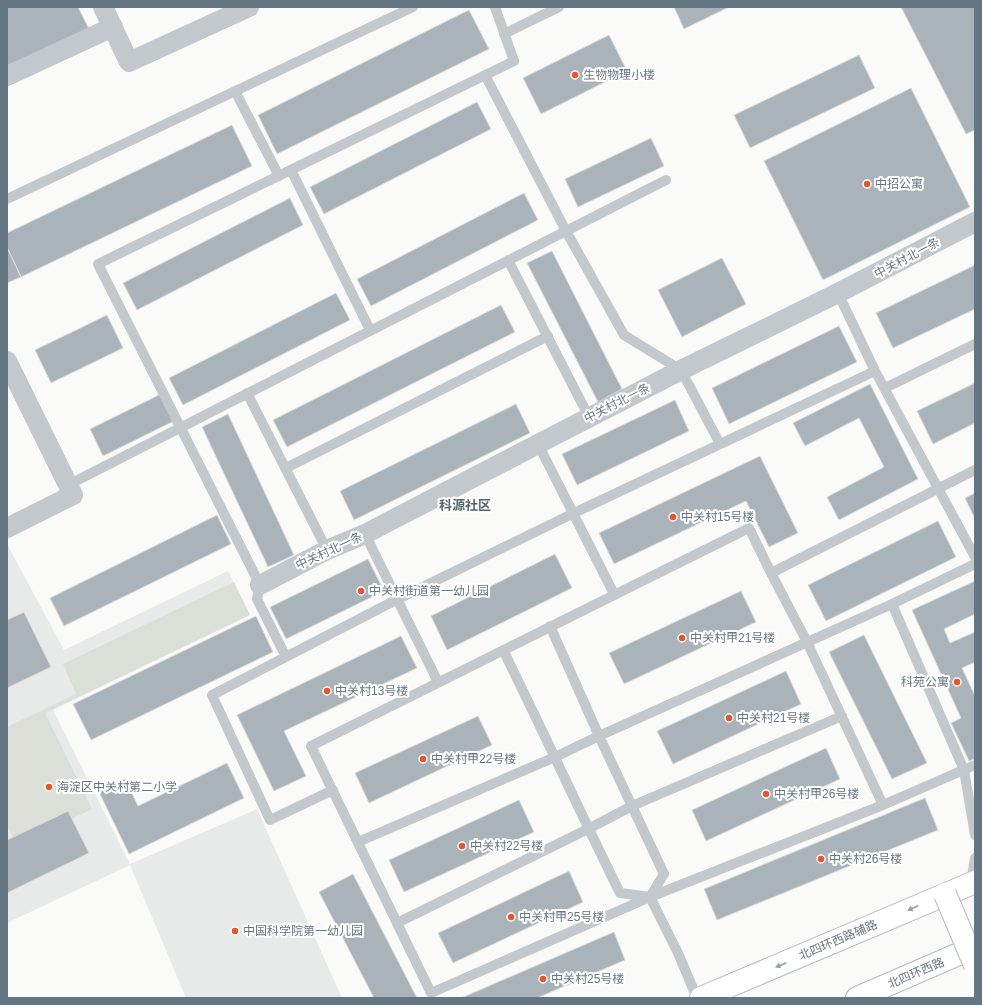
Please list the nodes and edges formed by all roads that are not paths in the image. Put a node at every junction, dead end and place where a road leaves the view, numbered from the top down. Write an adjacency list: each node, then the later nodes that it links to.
1 (104, 7): 6 (street)
2 (249, 7): 6 (street)
3 (413, 7): 10 (lane)
4 (495, 7): 7 (lane)
5 (559, 7): 7 (lane)
6 (113, 27): 9 (street)
7 (504, 34): 8 (lane)
8 (485, 75): 11 (lane); 16 (lane)
9 (7, 76)
10 (235, 91): 12 (lane); 14 (lane)
11 (290, 170): 12 (lane); 19 (lane)
12 (279, 176): 28 (lane)
13 (666, 180): 16 (lane)
14 (7, 199)
15 (975, 222): 18 (street, 中关村北一条)
16 (566, 231): 17 (lane); 23 (lane)
17 (508, 260): 19 (lane); 20 (lane)
18 (838, 294): 23 (street, 中关村北一条); 24 (lane)
19 (370, 330): 26 (lane)
20 (548, 336): 27 (lane); 31 (lane)
21 (975, 344): 25 (lane)
22 (7, 361): 33 (street)
23 (681, 370): 27 (street, 中关村北一条); 30 (lane)
24 (876, 371): 25 (lane); 30 (lane)
25 (885, 388): 34 (lane)
26 (247, 393): 28 (lane); 31 (lane)
27 (589, 417): 29 (street, 中关村北一条)
28 (180, 427): 33 (lane); 42 (lane)
29 (538, 444): 35 (lane); 37 (street, 中关村北一条)
30 (720, 444): 35 (lane)
31 (286, 468): 38 (lane)
32 (975, 470): 34 (lane)
33 (68, 485): 36 (street)
34 (939, 487): 39 (lane); 41 (lane)
35 (574, 513): 43 (lane); 44 (lane)
36 (7, 528)
37 (365, 534): 38 (street, 中关村北一条); 44 (lane)
38 (328, 550): 42 (street, 中关村北一条)
39 (975, 557)
40 (975, 564): 45 (lane)
41 (771, 573): 43 (lane); 47 (lane)
42 (260, 585): 49 (lane)
43 (614, 594): 46 (lane)
44 (396, 600): 49 (lane); 50 (lane)
45 (892, 604): 47 (lane); 55 (lane)
46 (550, 626): 48 (lane); 52 (lane)
47 (807, 642): 51 (lane); 52 (lane)
48 (503, 650): 50 (lane); 53 (lane)
49 (286, 657): 56 (lane)
50 (438, 682): 56 (lane)
51 (842, 716): 57 (lane); 58 (lane)
52 (599, 736): 53 (lane); 58 (lane)
53 (555, 757): 59 (lane); 61 (lane)
54 (975, 765): 55 (lane)
55 (964, 770): 57 (lane); 60 (lane)
56 (333, 790): 61 (lane)
57 (883, 805): 65 (lane)
58 (632, 806): 59 (lane); 65 (lane)
59 (588, 829): 65 (lane); 66 (lane)
60 (975, 836)
61 (358, 842): 66 (lane)
62 (975, 858): 63 (lane)
63 (973, 883): 64 (main road, 北四环西路辅路)
64 (945, 894): 68 (main road, bridge); 70 (main road, 北四环西路辅路, one-way to 70)
65 (650, 897): 66 (lane); 69 (lane)
66 (397, 923)
67 (975, 947): 71 (main road, 北四环西路)
68 (975, 965)
69 (698, 998)
70 (702, 998)
71 (857, 998)

